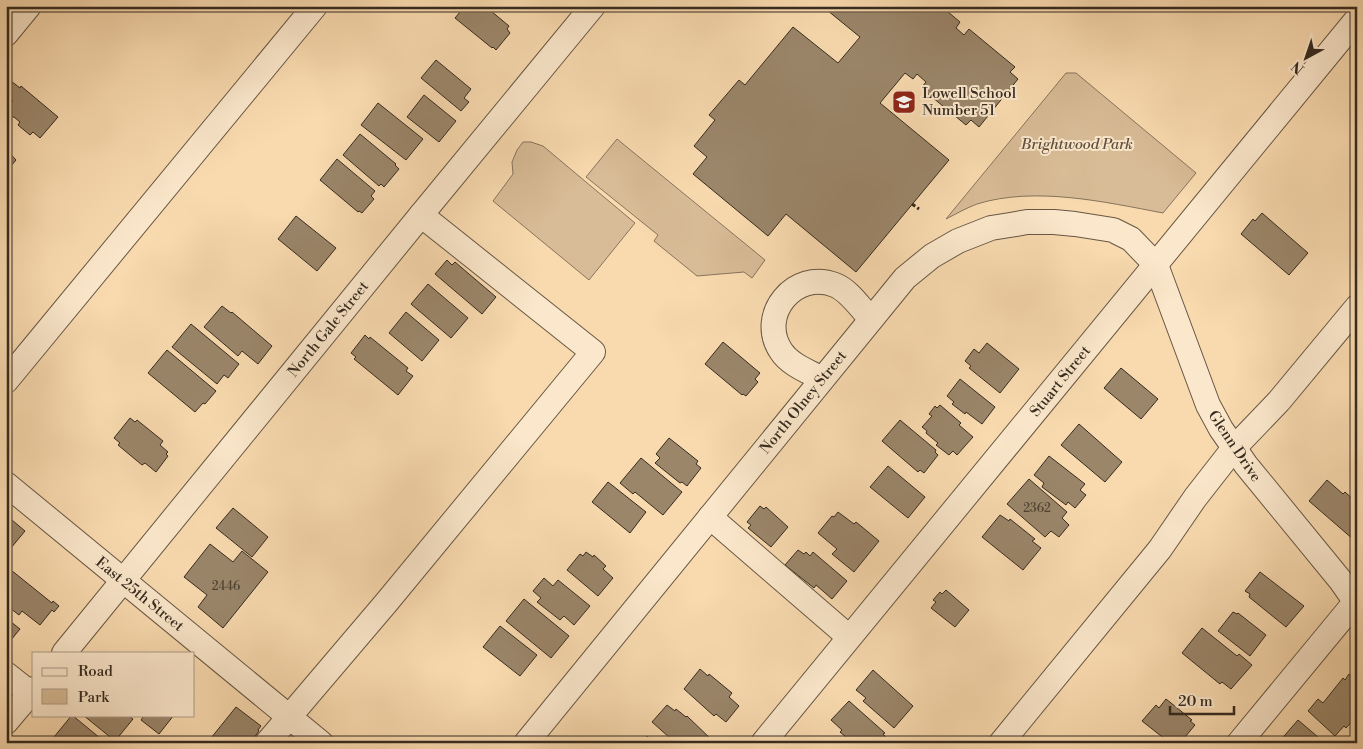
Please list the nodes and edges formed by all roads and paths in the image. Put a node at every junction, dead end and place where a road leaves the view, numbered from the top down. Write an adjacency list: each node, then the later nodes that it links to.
1 (29, 6): 5 (street)
2 (315, 6): 13 (street)
3 (593, 6): 8 (street, North Gale Street)
4 (1357, 19): 9 (street, Stuart Street)
5 (6, 34)
6 (912, 204): 7 (path)
7 (919, 209)
8 (421, 215): 17 (street, North Gale Street); 23 (street)
9 (1156, 265): 11 (street, North Olney Street); 14 (street, Glenn Drive); 19 (street, Stuart Street)
10 (1357, 307): 14 (street)
11 (871, 319): 12 (street, North Olney Street); 12 (street)
12 (822, 379): 16 (street, North Olney Street)
13 (6, 381)
14 (1234, 448): 18 (street, Glenn Drive); 29 (street)
15 (6, 484): 17 (street, East 25th Street)
16 (710, 517): 19 (street); 27 (street, North Olney Street)
17 (123, 580): 20 (street, North Gale Street); 23 (street, East 25th Street)
18 (1356, 602): 30 (street)
19 (849, 637): 28 (street, Stuart Street)
20 (65, 652)
21 (6, 674): 22 (street)
22 (32, 691): 24 (street)
23 (289, 716): 25 (street); 26 (street, East 25th Street)
24 (6, 722)
25 (266, 743)
26 (321, 743)
27 (526, 743)
28 (763, 743)
29 (1001, 743)
30 (1239, 743)

